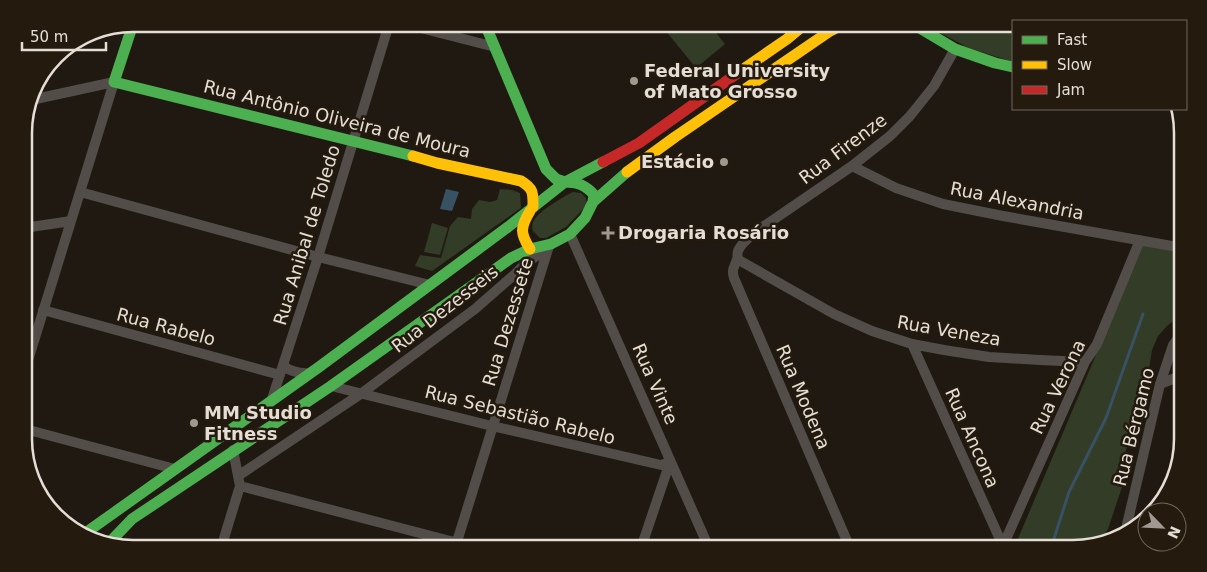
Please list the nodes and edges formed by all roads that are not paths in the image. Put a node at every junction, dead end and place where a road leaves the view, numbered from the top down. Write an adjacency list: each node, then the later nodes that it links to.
1 (795, 32): 15 (main road)
2 (827, 32): 17 (main road)
3 (927, 32): 9 (main road)
4 (130, 33): 11 (main road)
5 (386, 33): 13 (street, Rua Anibal de Toledo)
6 (438, 33): 8 (street)
7 (488, 33): 8 (main road)
8 (495, 48): 15 (main road)
9 (955, 49): 10 (main road); 14 (street, Rua Firenze)
10 (1012, 67)
11 (114, 82): 12 (street); 13 (main road, Rua Antônio Oliveira de Moura); 16 (street)
12 (39, 98)
13 (353, 142): 18 (main road, Rua Antônio Oliveira de Moura); 26 (street, Rua Anibal de Toledo)
14 (852, 166): 22 (street, Rua Alexandria); 27 (street, Rua Firenze)
15 (564, 182): 17 (main road); 18 (main road)
16 (80, 192): 19 (street); 26 (street)
17 (593, 202): 21 (main road)
18 (533, 207): 25 (main road); 28 (main road)
19 (71, 221): 20 (street); 29 (street)
20 (33, 227)
21 (570, 234): 24 (main road); 44 (street, Rua Vinte)
22 (1140, 240): 23 (street, Rua Alexandria); 33 (street, Rua Verona)
23 (1174, 246)
24 (549, 247): 25 (main road); 39 (street, Rua Dezesseis); 41 (street, Rua Dezessete)
25 (530, 249): 38 (main road)
26 (318, 257): 28 (street); 34 (street, Rua Anibal de Toledo)
27 (737, 259): 31 (street, Rua Veneza); 52 (street, Rua Modena)
28 (430, 285): 35 (main road)
29 (43, 310): 30 (street); 34 (street, Rua Rabelo)
30 (32, 334)
31 (912, 344): 33 (street, Rua Veneza); 53 (street, Rua Ancona)
32 (1174, 344): 37 (street, Rua Bérgamo)
33 (1085, 362): 54 (street, Rua Verona)
34 (282, 370): 35 (street, Rua Rabelo); 40 (street, Rua Anibal de Toledo)
35 (312, 373): 40 (main road)
36 (1174, 379): 37 (street)
37 (1160, 384): 47 (street, Rua Bérgamo)
38 (331, 386): 39 (street, Rua Sebastião Rabelo); 43 (main road)
39 (362, 393): 41 (street, Rua Sebastião Rabelo); 46 (street, Rua Dezesseis)
40 (272, 399): 45 (main road)
41 (492, 426): 44 (street, Rua Sebastião Rabelo); 57 (street, Rua Dezessete)
42 (32, 431): 45 (street)
43 (233, 450): 46 (street); 49 (main road)
44 (670, 462): 50 (street); 51 (street, Rua Vinte)
45 (175, 469): 48 (main road)
46 (239, 481): 55 (street); 56 (street)
47 (1127, 523)
48 (90, 530)
49 (113, 538)
50 (643, 539)
51 (705, 539)
52 (846, 539)
53 (999, 539)
54 (1007, 539)
55 (223, 540)
56 (434, 540)
57 (457, 540)

